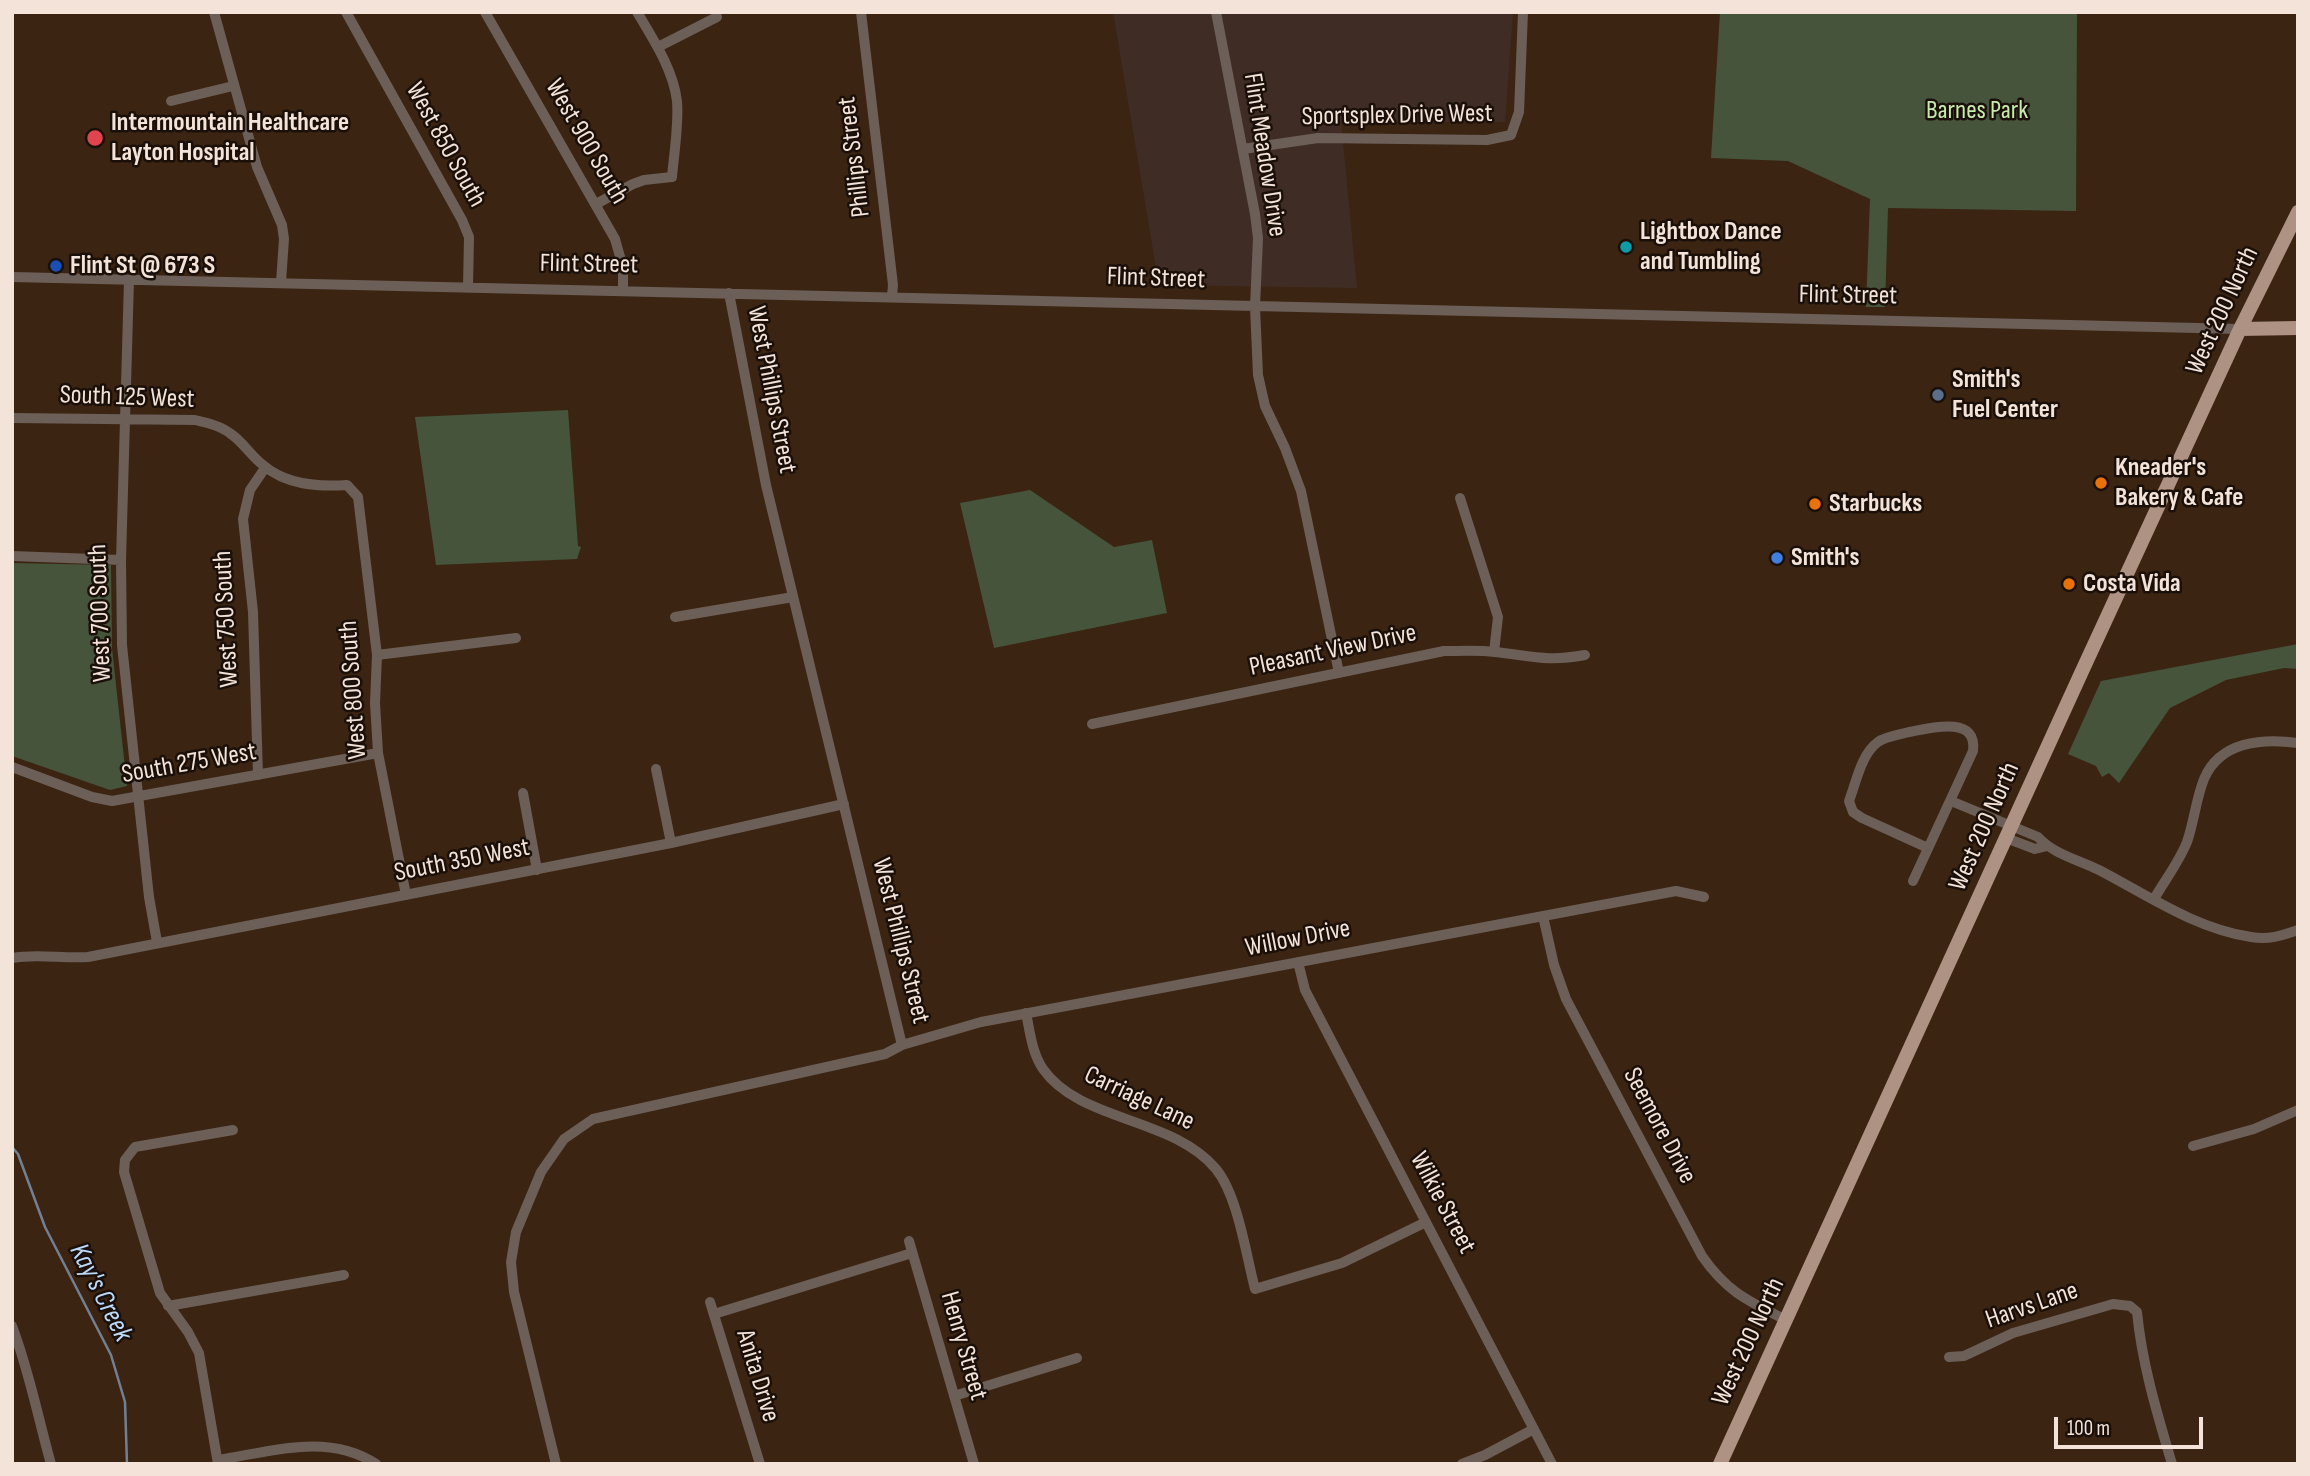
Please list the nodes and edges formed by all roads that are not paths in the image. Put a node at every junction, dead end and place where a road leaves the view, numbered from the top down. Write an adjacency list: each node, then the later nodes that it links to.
1 (214, 12): 10 (street)
2 (346, 12): 18 (street, West 850 South)
3 (485, 12): 13 (street, West 900 South)
4 (638, 12): 9 (street)
5 (861, 12): 21 (street, Phillips Street)
6 (1216, 12): 12 (street, Flint Meadow Drive)
7 (1523, 12): 12 (street, Sportsplex Drive West)
8 (716, 18): 9 (street)
9 (658, 47): 13 (street)
10 (233, 86): 11 (street); 17 (street)
11 (172, 101)
12 (1243, 149): 22 (street, Flint Meadow Drive)
13 (596, 204): 19 (street, West 900 South)
14 (2298, 212): 24 (main road, West 200 North)
15 (12, 277): 16 (street, Flint Street)
16 (129, 280): 17 (street, Flint Street); 26 (street, West 700 South)
17 (281, 282): 18 (street, Flint Street)
18 (468, 288): 19 (street, Flint Street)
19 (623, 290): 20 (street, Flint Street)
20 (729, 293): 21 (street, Flint Street); 32 (street, West Phillips Street)
21 (892, 296): 22 (street, Flint Street)
22 (1255, 307): 24 (street, Flint Street); 38 (street, Flint Meadow Drive)
23 (2298, 328): 24 (main road, Flint Street)
24 (2240, 329): 49 (main road, West 200 North)
25 (12, 418): 26 (street, South 125 West)
26 (124, 421): 27 (street, South 125 West); 31 (street, West 700 South)
27 (265, 468): 28 (street, South 125 West); 44 (street, West 750 South)
28 (347, 485): 36 (street, West 800 South)
29 (1460, 498): 35 (street)
30 (12, 556): 31 (street)
31 (121, 560): 46 (street, West 700 South)
32 (793, 597): 33 (street); 48 (street, West Phillips Street)
33 (676, 617)
34 (516, 638): 36 (street)
35 (1494, 652): 37 (street, Pleasant View Drive); 38 (street, Pleasant View Drive)
36 (377, 655): 41 (street, West 800 South)
37 (1585, 655)
38 (1339, 673): 39 (street, Pleasant View Drive)
39 (1091, 724)
40 (2298, 743): 56 (street)
41 (378, 753): 44 (street, South 275 West); 54 (street, West 800 South)
42 (12, 767): 46 (street, South 275 West)
43 (656, 769): 50 (street)
44 (258, 775): 46 (street, South 275 West)
45 (523, 793): 52 (street)
46 (137, 798): 59 (street, West 700 South)
47 (1951, 801): 49 (street); 51 (street); 51 (street)
48 (844, 804): 50 (street, South 350 West); 63 (street, West Phillips Street)
49 (2009, 831): 56 (street); 72 (main road, West 200 North)
50 (671, 844): 52 (street, South 350 West)
51 (1928, 848): 53 (street)
52 (537, 870): 54 (street, South 350 West)
53 (1913, 881)
54 (406, 895): 59 (street, South 350 West)
55 (1704, 897): 57 (street, Willow Drive)
56 (2154, 899): 58 (street)
57 (1542, 916): 61 (street, Willow Drive); 72 (street, Seemore Drive)
58 (2298, 930)
59 (157, 942): 60 (street, South 350 West)
60 (12, 958)
61 (1298, 962): 62 (street, Willow Drive); 67 (street, Wilkie Street)
62 (1026, 1013): 63 (street, Willow Drive); 67 (street, Carriage Lane)
63 (902, 1045): 81 (street, West Phillips Street)
64 (2297, 1114): 66 (street)
65 (233, 1130): 70 (street)
66 (2193, 1146)
67 (1426, 1222): 77 (street, Wilkie Street)
68 (344, 1275): 70 (street)
69 (710, 1302): 71 (street, Anita Drive)
70 (168, 1306): 78 (street)
71 (714, 1314): 76 (street, Henry Street); 82 (street, Anita Drive)
72 (1786, 1320): 86 (main road, West 200 North)
73 (14, 1334): 79 (street)
74 (1950, 1357): 87 (street, Harvs Lane)
75 (1077, 1358): 76 (street)
76 (954, 1396): 83 (street, Henry Street)
77 (1534, 1429): 84 (street); 85 (street, Wilkie Street)
78 (218, 1462): 80 (street)
79 (51, 1464)
80 (376, 1464)
81 (556, 1464)
82 (760, 1464)
83 (974, 1464)
84 (1462, 1464)
85 (1552, 1464)
86 (1720, 1464)
87 (2172, 1464)

